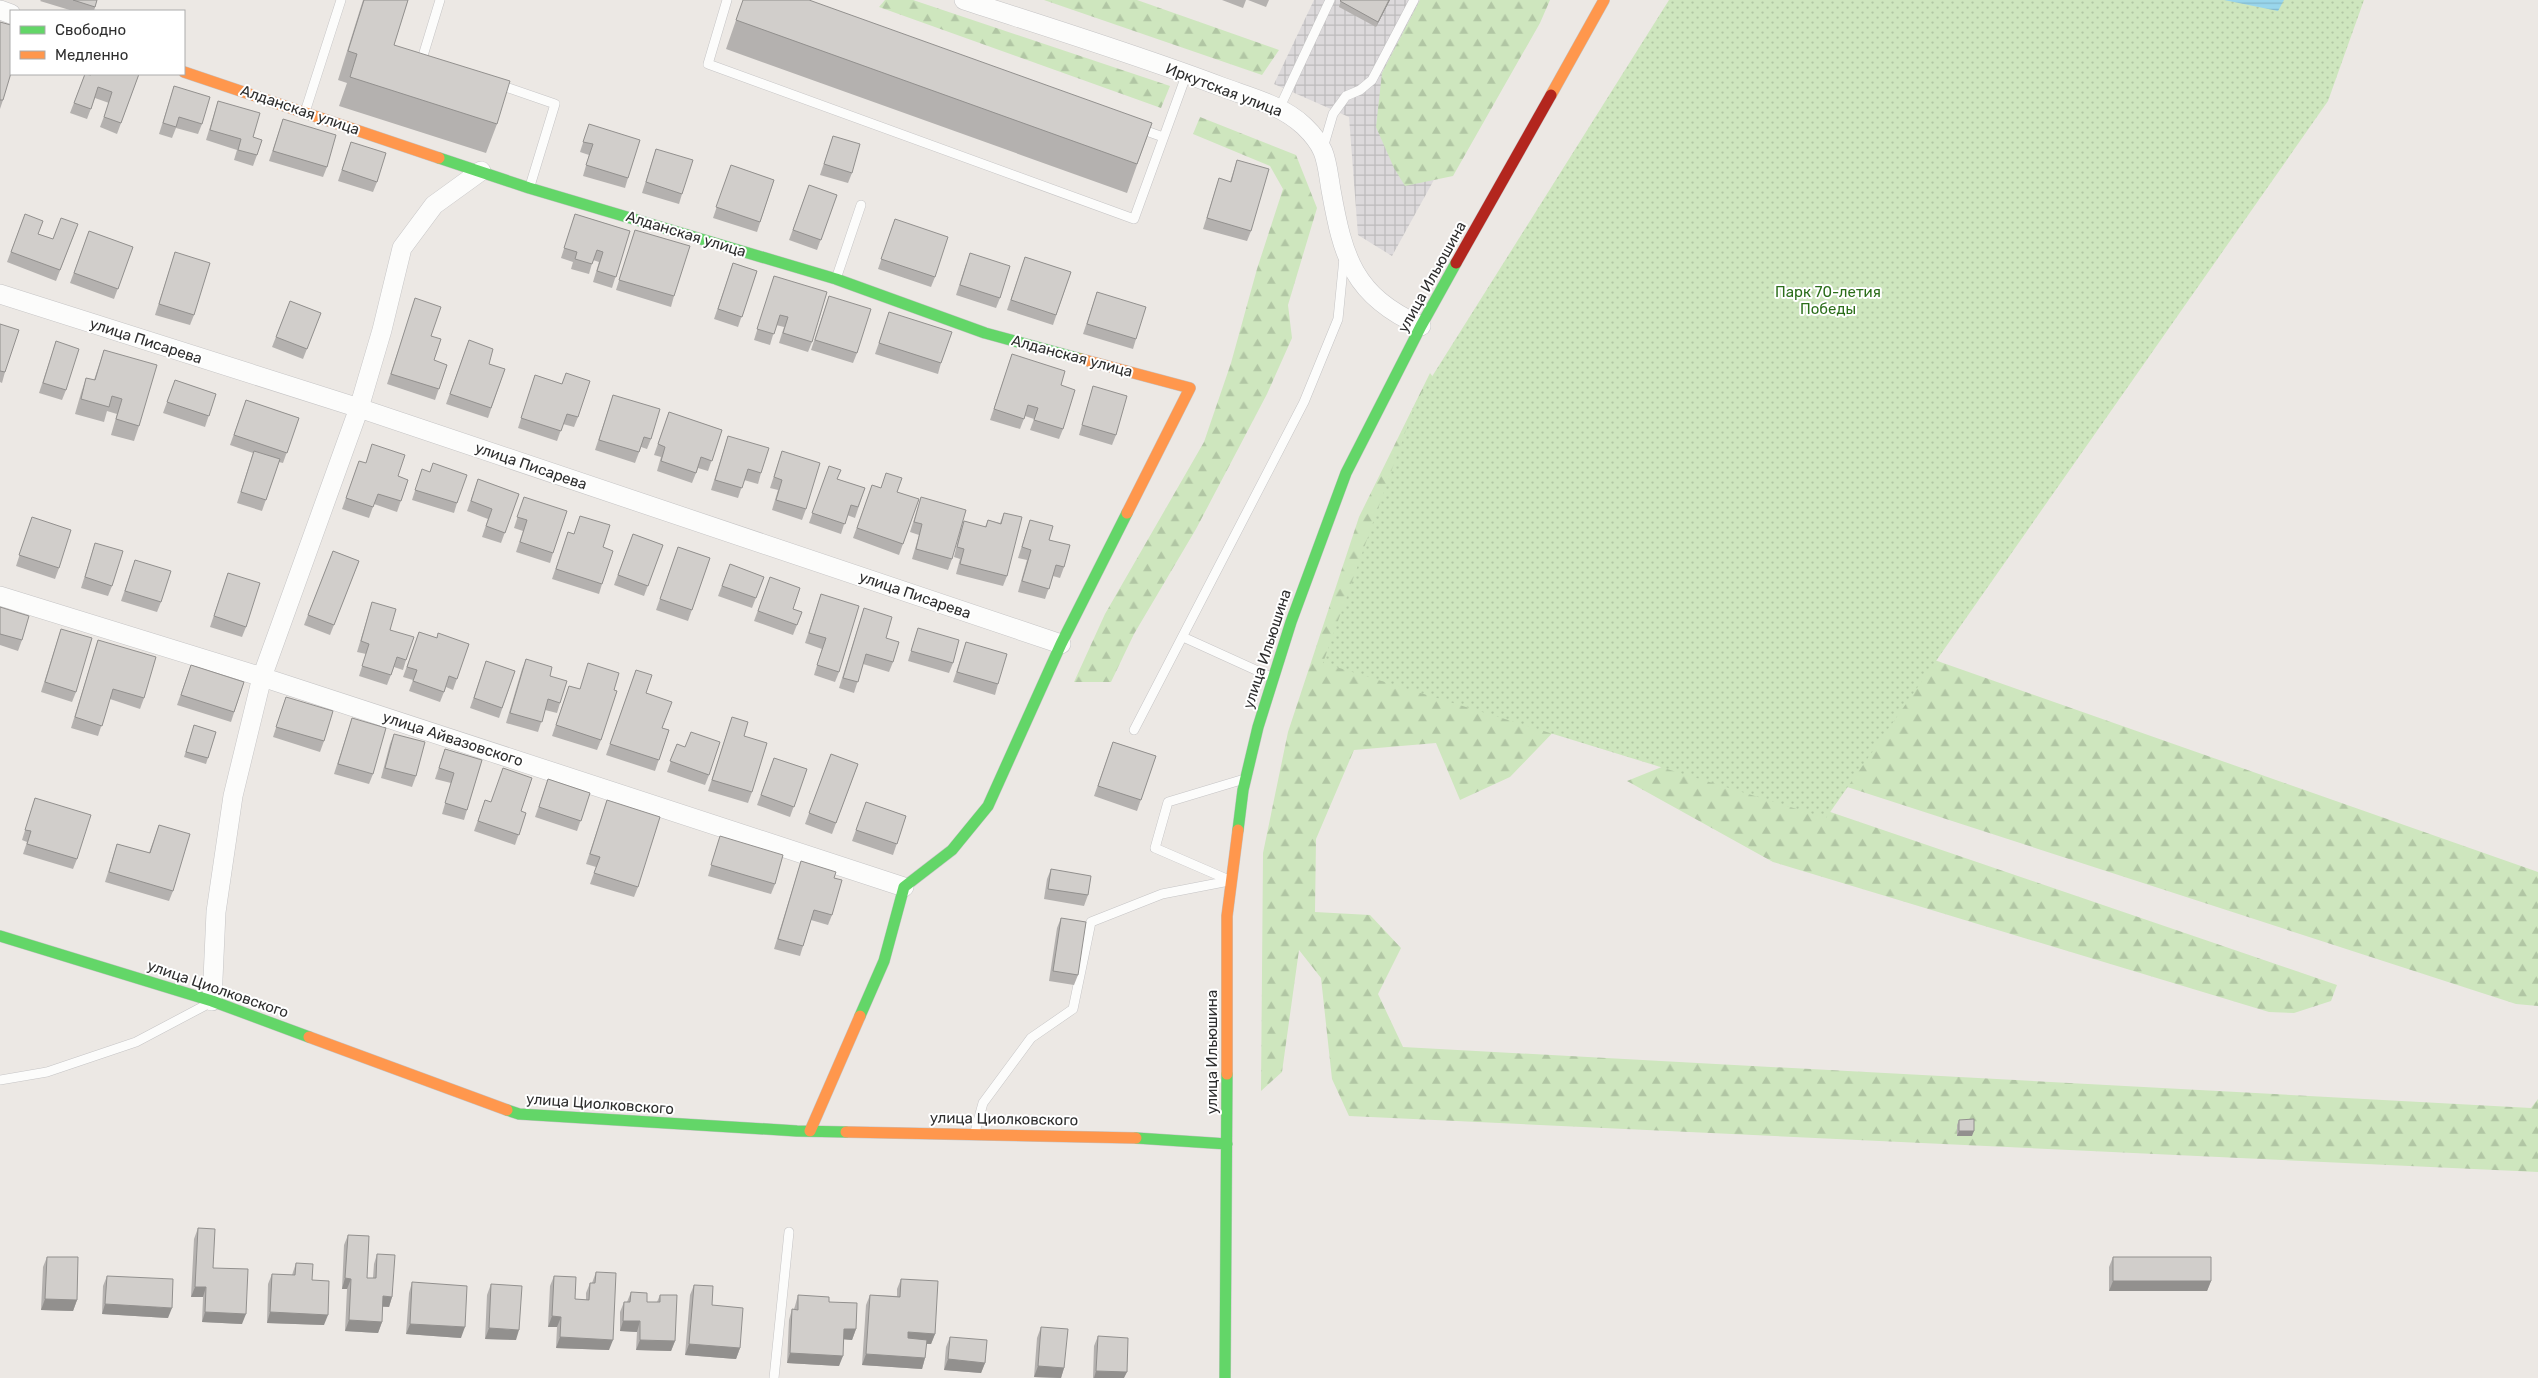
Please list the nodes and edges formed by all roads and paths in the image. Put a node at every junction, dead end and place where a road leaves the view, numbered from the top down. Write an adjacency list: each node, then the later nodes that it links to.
1 (341, 0): 13 (lane)
2 (440, 0): 8 (lane)
3 (727, 0): 15 (lane)
4 (964, 0): 10 (street, Иркутская улица)
5 (1330, 0): 12 (lane)
6 (1414, 0): 16 (lane)
7 (1604, 0): 23 (main road, улица Ильюшина)
8 (440, 65)
9 (185, 72): 13 (main road, Алданская улица)
10 (1187, 74): 12 (street, Иркутская улица); 15 (lane)
11 (484, 80): 18 (lane)
12 (1279, 109): 16 (street, Иркутская улица)
13 (305, 112): 17 (main road, Алданская улица)
14 (1127, 124): 15 (lane)
15 (1163, 137)
16 (1323, 148): 20 (street)
17 (481, 171): 18 (main road, Алданская улица); 24 (street)
18 (529, 188): 21 (main road, Алданская улица)
19 (860, 205): 21 (lane)
20 (1345, 253): 23 (street); 26 (lane)
21 (836, 279): 27 (main road, Алданская улица)
22 (0, 294): 24 (street, улица Писарева)
23 (1421, 326): 29 (main road, улица Ильюшина)
24 (359, 408): 27 (street, улица Писарева); 28 (street)
25 (0, 596): 28 (street, улица Айвазовского)
26 (1183, 636): 29 (lane); 30 (lane)
27 (1061, 644): 33 (main road)
28 (262, 677): 33 (street, улица Айвазовского); 35 (street)
29 (1273, 677): 31 (main road, улица Ильюшина)
30 (1134, 730)
31 (1246, 779): 32 (main road, улица Ильюшина); 32 (lane)
32 (1231, 881): 38 (lane); 39 (main road, улица Ильюшина)
33 (904, 887): 37 (main road)
34 (0, 936): 35 (main road, улица Циолковского)
35 (212, 1001): 36 (lane); 37 (main road, улица Циолковского)
36 (0, 1080)
37 (810, 1132): 38 (main road, улица Циолковского)
38 (974, 1133): 39 (main road, улица Циолковского)
39 (1227, 1144): 42 (main road, улица Ильюшина)
40 (789, 1232): 41 (lane)
41 (774, 1378)
42 (1224, 1378)

